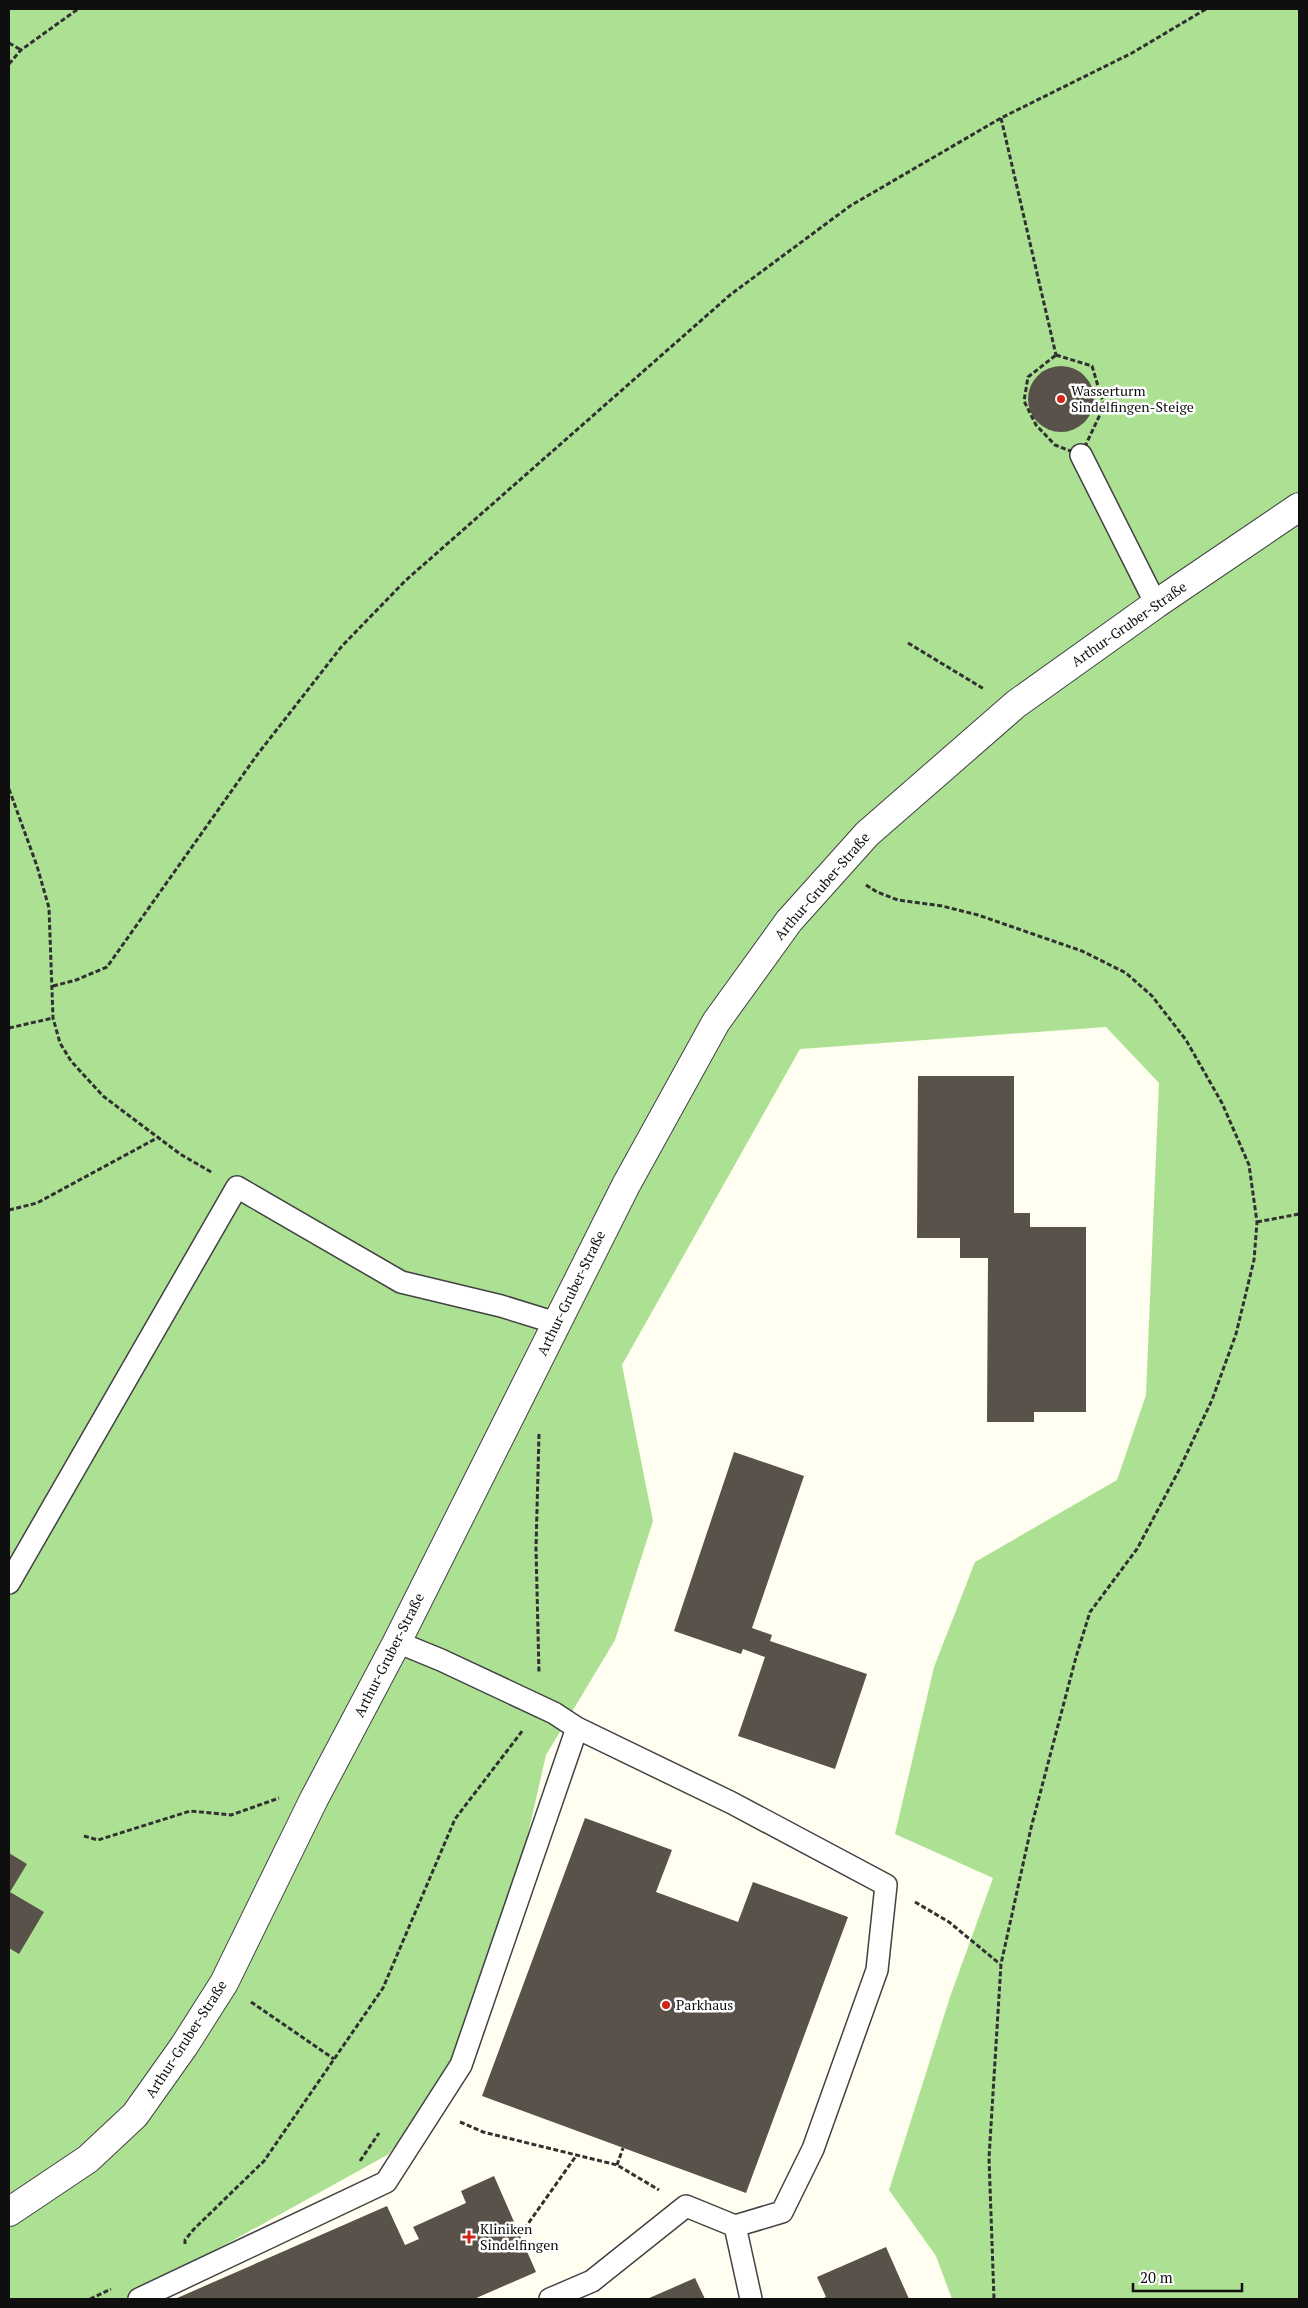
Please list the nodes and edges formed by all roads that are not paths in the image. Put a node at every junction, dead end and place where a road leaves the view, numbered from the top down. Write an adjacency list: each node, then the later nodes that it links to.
1 (1081, 456): 3 (lane)
2 (1299, 507): 3 (street, Arthur-Gruber-Straße)
3 (1156, 604): 4 (street, Arthur-Gruber-Straße)
4 (556, 1323): 5 (lane); 6 (street, Arthur-Gruber-Straße)
5 (9, 1583)
6 (397, 1642): 7 (lane); 8 (street, Arthur-Gruber-Straße)
7 (577, 1728): 9 (lane); 10 (lane)
8 (9, 2212)
9 (735, 2226): 11 (lane); 12 (lane)
10 (139, 2299)
11 (550, 2299)
12 (751, 2299)

